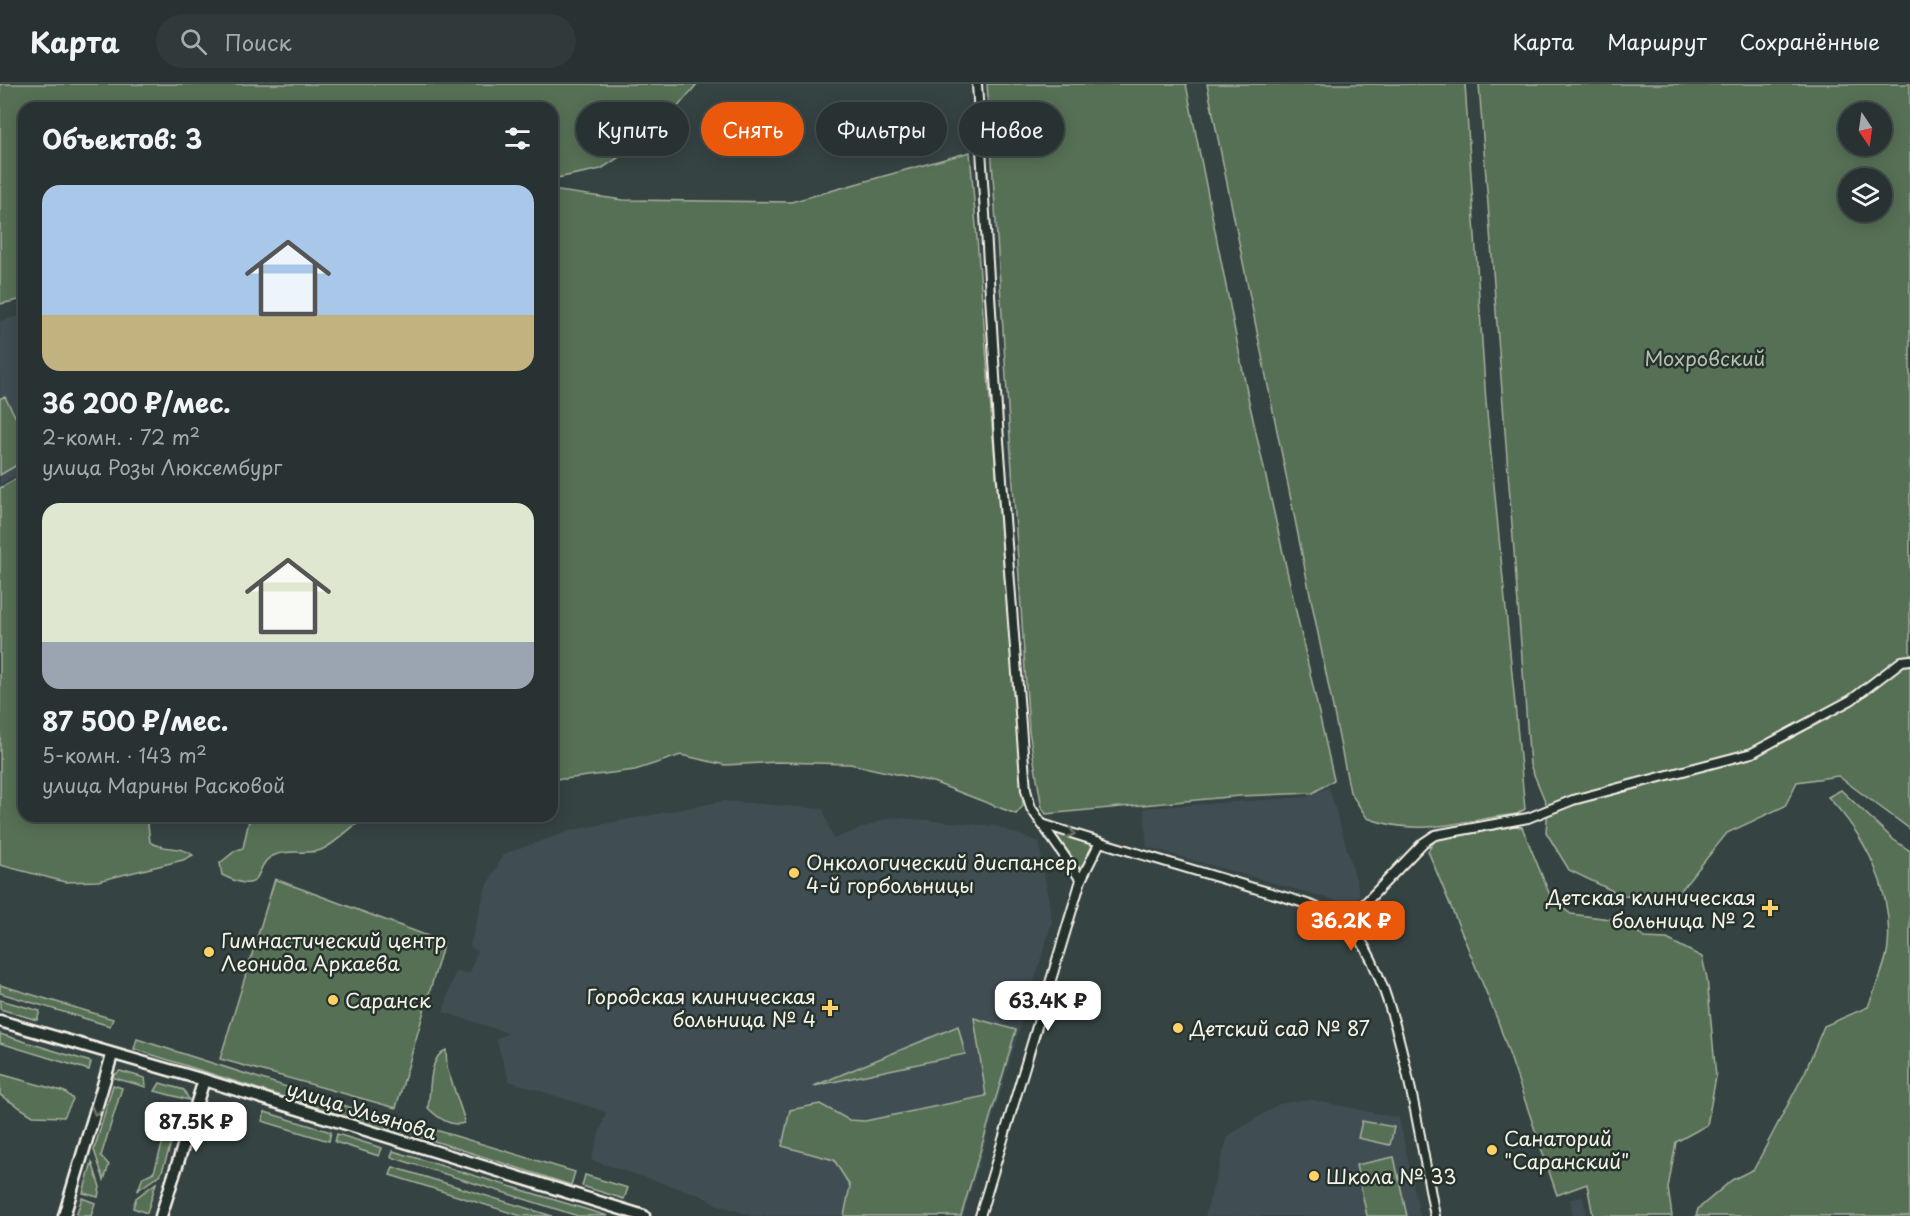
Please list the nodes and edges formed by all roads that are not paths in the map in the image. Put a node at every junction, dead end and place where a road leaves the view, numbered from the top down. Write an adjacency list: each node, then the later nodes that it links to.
1 (977, 84): 3 (street)
2 (1910, 660): 6 (street)
3 (1042, 824): 4 (street, one-way to 4); 5 (street)
4 (1100, 842): 5 (street); 6 (street)
5 (1081, 880): 14 (street)
6 (1347, 922): 15 (street)
7 (0, 1021): 8 (main road, улица Ульянова)
8 (112, 1055): 9 (main road, улица Ульянова); 11 (main road, one-way to 11)
9 (204, 1080): 10 (main road, улица Ульянова); 12 (main road)
10 (628, 1214): 13 (main road, улица Ульянова)
11 (64, 1216)
12 (161, 1216)
13 (644, 1216)
14 (980, 1216)
15 (1435, 1216)

